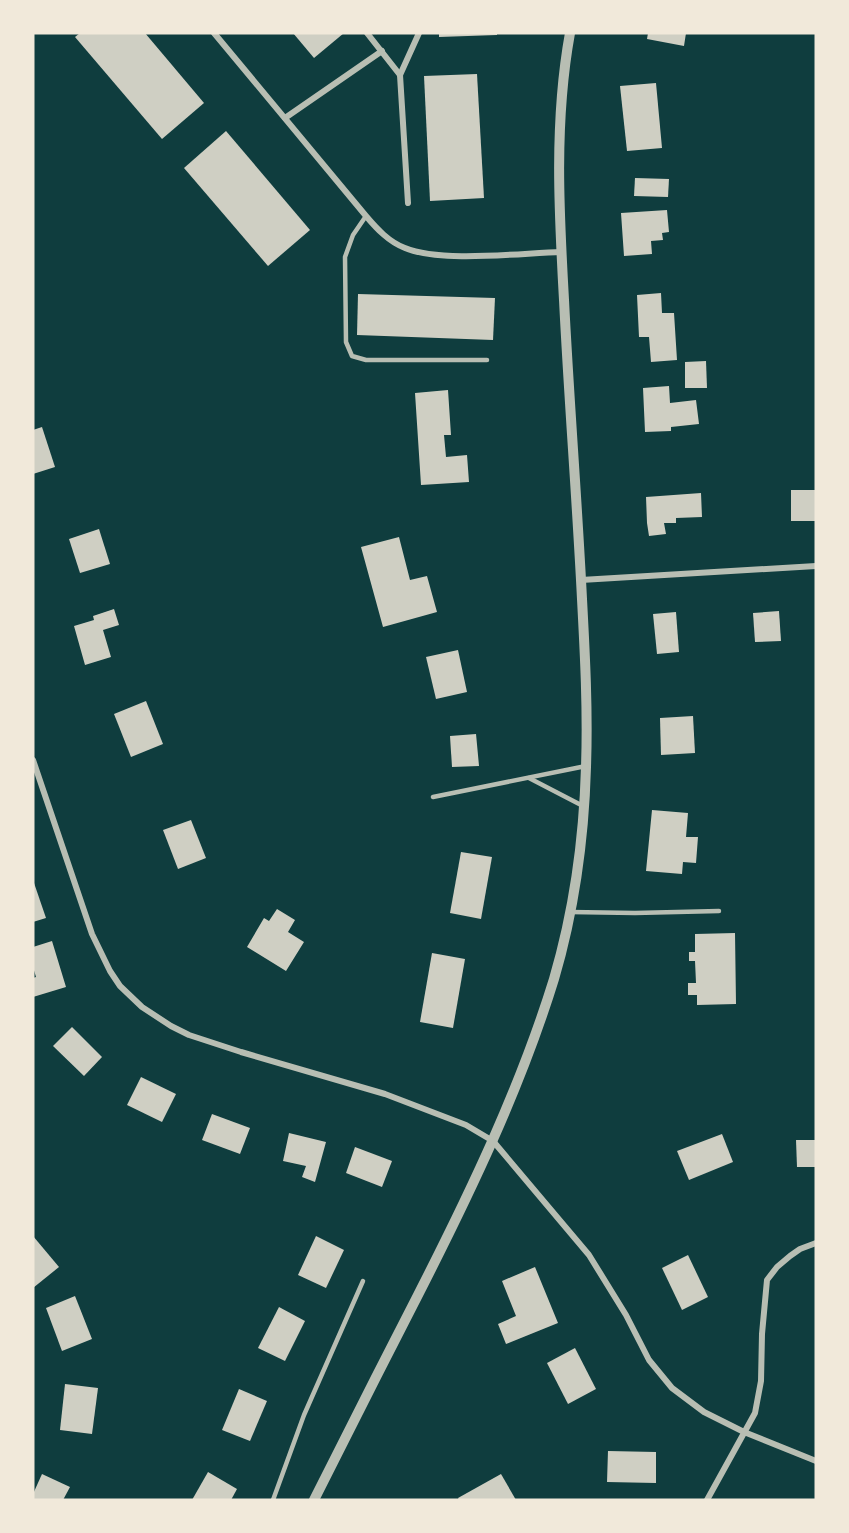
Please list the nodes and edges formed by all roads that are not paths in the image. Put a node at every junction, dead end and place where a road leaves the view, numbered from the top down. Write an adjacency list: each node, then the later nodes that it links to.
1 (214, 33): 7 (street)
2 (367, 33): 5 (street)
3 (418, 33): 6 (street)
4 (570, 33): 10 (street)
5 (381, 51): 6 (street); 7 (street)
6 (400, 75): 8 (street)
7 (285, 118): 9 (street)
8 (408, 203)
9 (366, 216): 10 (street); 11 (lane)
10 (561, 252): 13 (street)
11 (487, 360)
12 (816, 566): 13 (street)
13 (581, 580): 15 (street)
14 (33, 760): 21 (street)
15 (586, 766): 16 (lane); 18 (street)
16 (529, 778): 17 (lane); 18 (lane)
17 (433, 797)
18 (584, 806): 20 (street)
19 (719, 910): 20 (lane)
20 (570, 912): 21 (street)
21 (493, 1141): 24 (street); 27 (street)
22 (816, 1244): 24 (street)
23 (363, 1281): 26 (lane)
24 (744, 1432): 25 (street); 28 (street)
25 (816, 1461)
26 (273, 1500)
27 (314, 1500)
28 (707, 1500)

